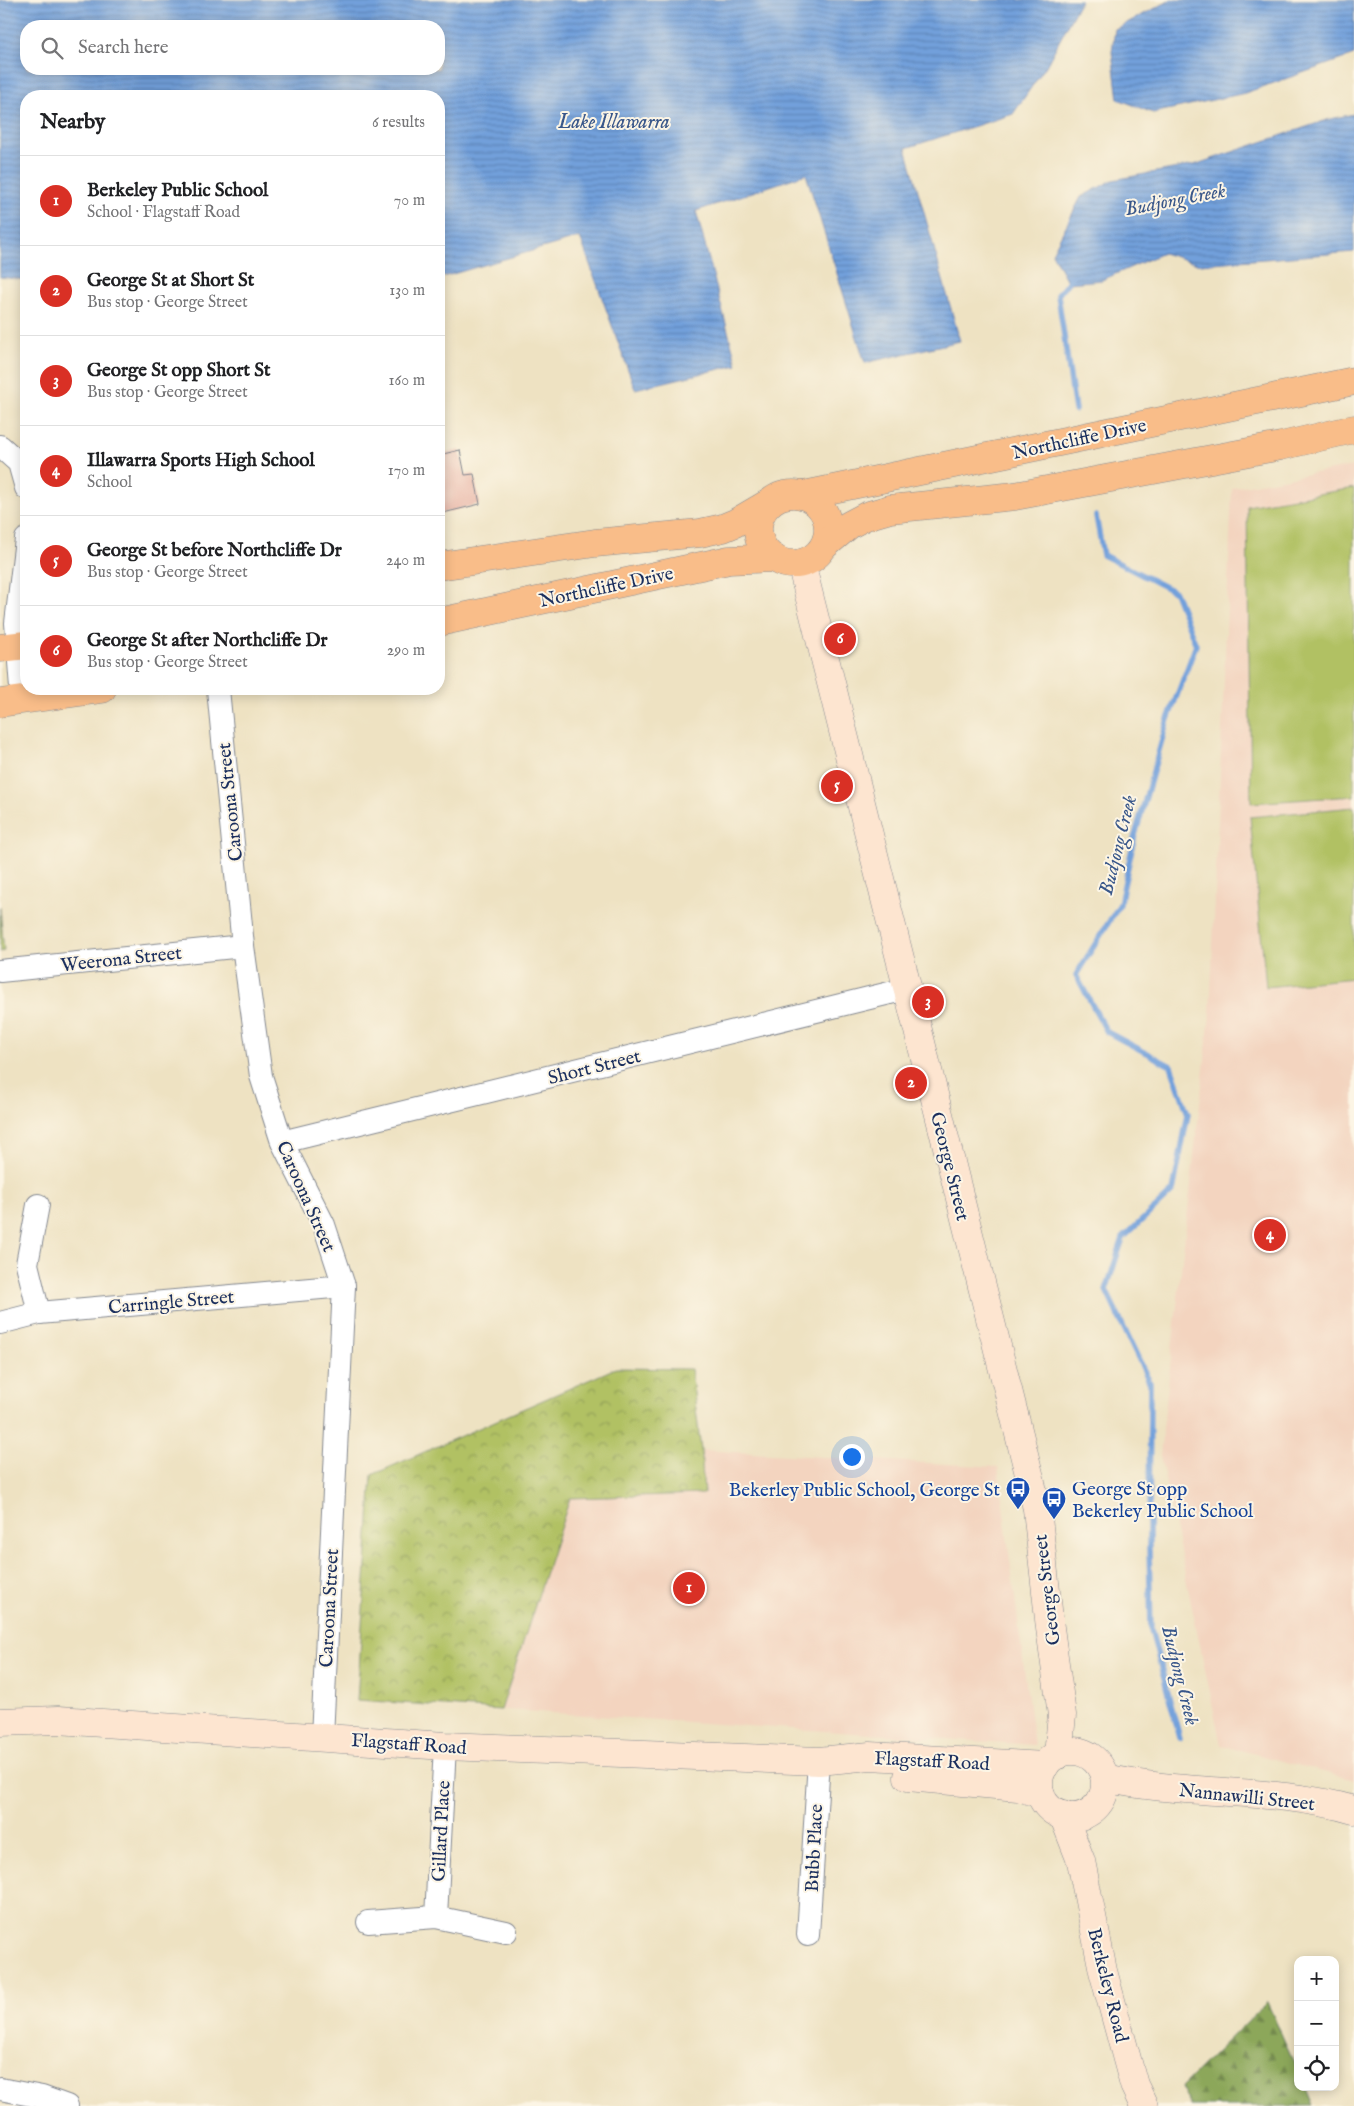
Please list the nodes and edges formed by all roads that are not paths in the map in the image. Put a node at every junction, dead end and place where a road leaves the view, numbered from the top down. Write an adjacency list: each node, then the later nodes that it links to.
1 (1354, 381): 5 (main road, Northcliffe Drive)
2 (1354, 429): 7 (main road)
3 (0, 446): 4 (street)
4 (20, 469)
5 (804, 495): 6 (main road); 7 (main road)
6 (769, 503): 8 (main road); 10 (main road, Northcliffe Drive)
7 (825, 545): 9 (main road)
8 (774, 558): 9 (main road); 12 (main road, Northcliffe Drive)
9 (801, 563): 19 (main road, George Street)
10 (445, 565)
11 (20, 589): 13 (street)
12 (445, 621)
13 (15, 646): 16 (street)
14 (60, 695): 16 (main road)
15 (219, 695): 17 (street, Caroona Street)
16 (11, 702)
17 (243, 946): 18 (street, Weerona Street); 20 (street, Caroona Street)
18 (0, 971)
19 (906, 989): 20 (street, Short Street); 28 (main road, George Street)
20 (282, 1142): 22 (street, Caroona Street)
21 (38, 1205): 23 (street)
22 (344, 1286): 23 (street, Carringle Street); 26 (street, Caroona Street)
23 (39, 1313): 24 (street, Carringle Street)
24 (0, 1323)
25 (0, 1722): 26 (main road, Flagstaff Road)
26 (322, 1737): 27 (main road, Flagstaff Road)
27 (445, 1746): 29 (main road, Flagstaff Road); 33 (street, Gillard Place)
28 (1062, 1758): 29 (main road, Flagstaff Road); 30 (main road, George Street); 31 (main road)
29 (818, 1761): 30 (main road, Flagstaff Road); 36 (street, Bubb Place)
30 (1041, 1794): 31 (main road)
31 (1088, 1802): 32 (main road, Nannawilli Street); 39 (main road, Berkeley Road)
32 (1354, 1810)
33 (436, 1917): 34 (street); 35 (street)
34 (368, 1922)
35 (506, 1932)
36 (808, 1936)
37 (0, 2089): 38 (street)
38 (68, 2106)
39 (1144, 2106)

